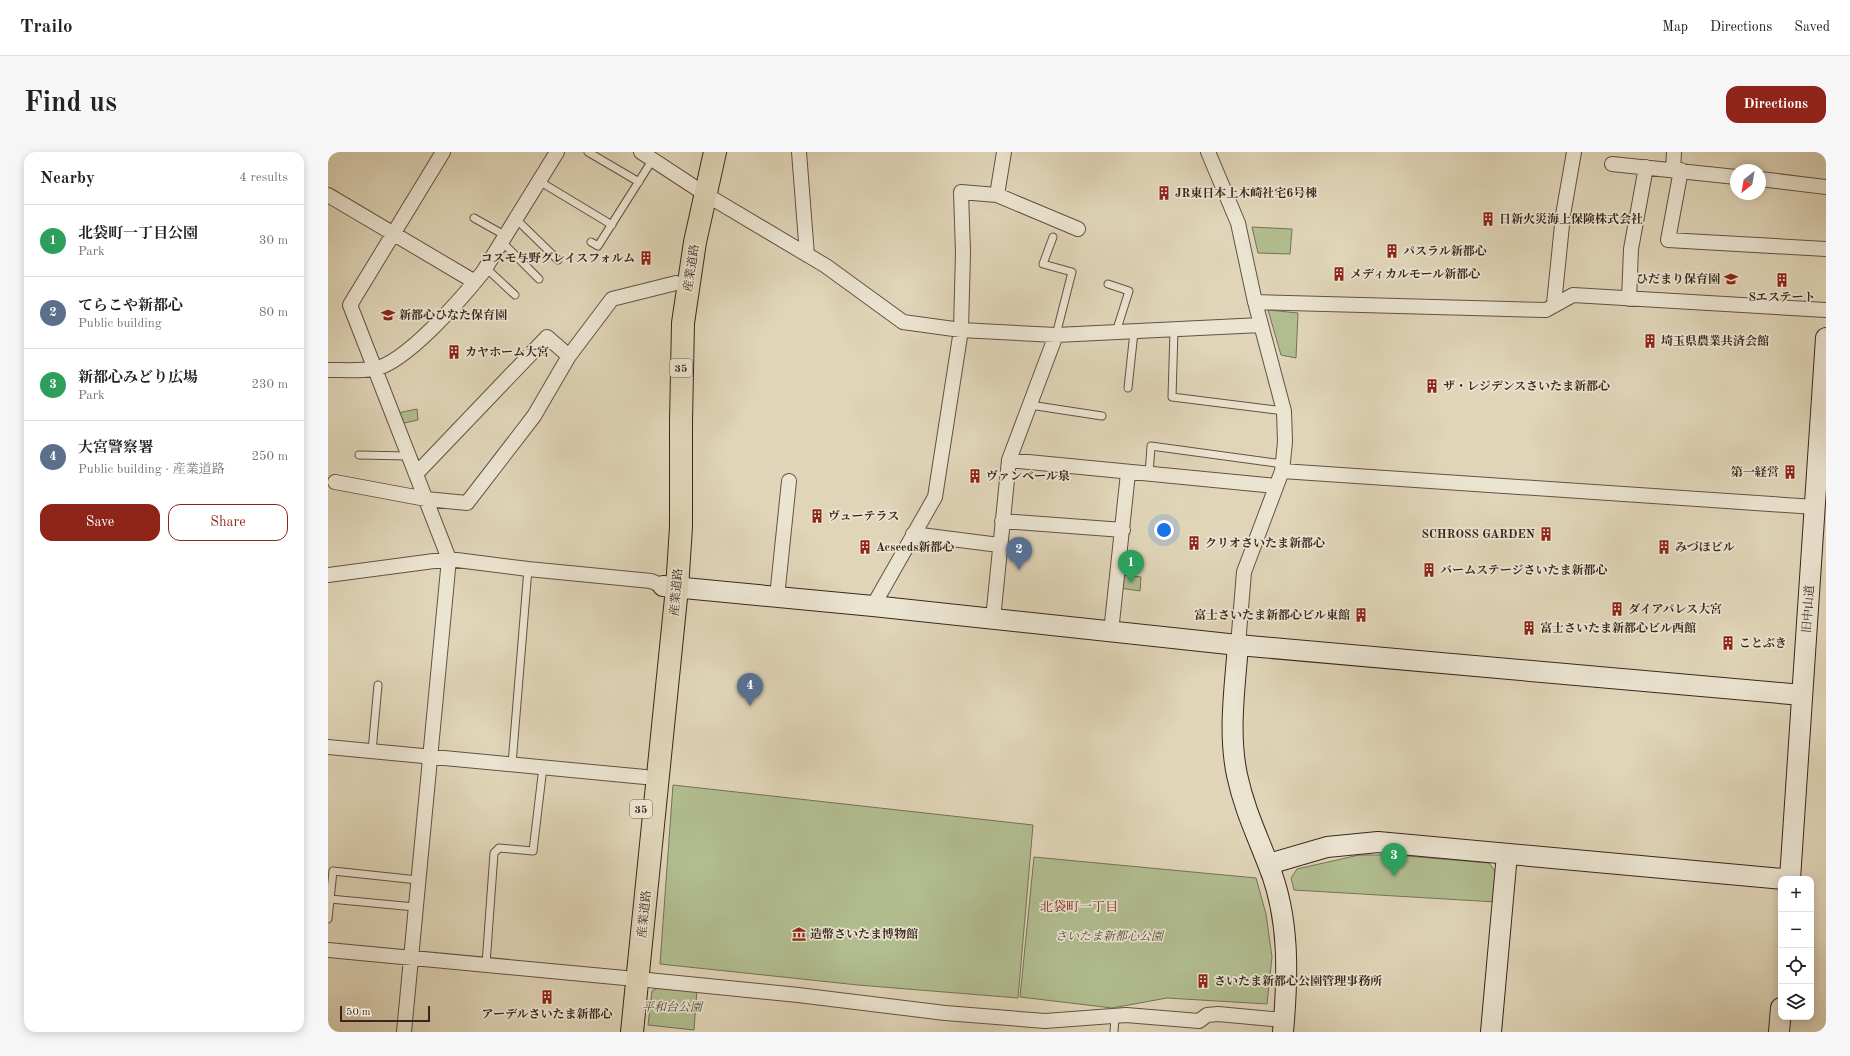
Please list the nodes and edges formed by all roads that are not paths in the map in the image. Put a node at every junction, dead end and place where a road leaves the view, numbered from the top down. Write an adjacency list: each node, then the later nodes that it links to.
1 (443, 152): 27 (street)
2 (557, 152): 17 (street)
3 (588, 152): 18 (lane)
4 (702, 152): 20 (main road, 産業道路 / 35)
5 (714, 152): 20 (main road, 産業道路 / 35)
6 (799, 152): 32 (street)
7 (1004, 152): 22 (street)
8 (1208, 152): 41 (street)
9 (1574, 152): 42 (street)
10 (1674, 152): 14 (street)
11 (647, 156): 18 (lane); 20 (street)
12 (1612, 164): 13 (street)
13 (1646, 167): 14 (street); 40 (street)
14 (1677, 170): 15 (street); 31 (street)
15 (1730, 176)
16 (1766, 180): 19 (street)
17 (539, 181): 24 (street); 25 (lane)
18 (639, 182): 25 (lane)
19 (1826, 187)
20 (700, 190): 32 (street); 37 (main road, 産業道路 / 35); 79 (main road, 産業道路 / 35)
21 (328, 195): 27 (street)
22 (997, 195): 26 (street); 45 (street)
23 (474, 218): 29 (lane)
24 (516, 219): 29 (street); 33 (lane)
25 (612, 225): 30 (lane)
26 (1078, 229)
27 (393, 234): 36 (street); 53 (street)
28 (1053, 237): 49 (lane)
29 (504, 239): 34 (street); 35 (lane)
30 (591, 242)
31 (1826, 249)
32 (807, 255): 45 (street)
33 (558, 260)
34 (486, 268): 36 (street); 39 (lane)
35 (538, 279)
36 (475, 282): 53 (street)
37 (676, 283): 51 (street); 79 (main road, 産業道路 / 35)
38 (1108, 284): 47 (lane)
39 (515, 295)
40 (1629, 299): 42 (street); 43 (street)
41 (1255, 302): 42 (street); 44 (street)
42 (1554, 304)
43 (1826, 310)
44 (1261, 325): 46 (street); 57 (street)
45 (961, 330): 49 (street); 74 (street)
46 (1174, 330): 48 (street); 57 (lane)
47 (1116, 332): 48 (street); 49 (street)
48 (1134, 332): 55 (lane)
49 (1056, 335): 56 (street)
50 (1826, 338): 52 (street, 旧中山道)
51 (569, 356): 64 (street); 70 (street)
52 (1825, 359): 66 (street, 旧中山道)
53 (375, 369): 54 (street); 60 (street)
54 (328, 370)
55 (1128, 388)
56 (1030, 404): 58 (lane); 61 (street)
57 (1284, 411): 62 (street)
58 (1102, 416)
59 (359, 455): 60 (lane)
60 (409, 456): 64 (street)
61 (1009, 460): 63 (street); 72 (street)
62 (1282, 468): 65 (lane); 69 (street); 71 (street)
63 (1128, 472): 65 (street); 73 (street)
64 (416, 474): 70 (street)
65 (1149, 475): 69 (street)
66 (1821, 477): 71 (street, 旧中山道)
67 (789, 481): 80 (street)
68 (335, 482): 70 (street)
69 (1276, 486): 84 (street)
70 (426, 499): 76 (street)
71 (1814, 508): 86 (street, 旧中山道)
72 (1002, 521): 73 (street); 75 (street)
73 (1123, 530): 83 (street)
74 (913, 534): 75 (street); 81 (street)
75 (999, 545): 82 (street)
76 (449, 559): 77 (street); 78 (street); 89 (street)
77 (528, 569): 79 (street); 90 (lane)
78 (328, 575)
79 (670, 587): 80 (street); 92 (main road, 産業道路 / 35); 104 (main road, 産業道路 / 35)
80 (776, 597): 81 (street)
81 (873, 606): 82 (street)
82 (993, 619): 83 (street)
83 (1111, 632): 84 (street)
84 (1238, 644): 86 (street); 94 (street)
85 (378, 685): 88 (lane)
86 (1802, 695): 95 (street, 旧中山道)
87 (328, 747): 88 (street)
88 (372, 751): 89 (street)
89 (431, 756): 90 (street); 97 (street)
90 (512, 764): 91 (street)
91 (543, 767): 92 (street); 103 (lane)
92 (644, 777): 104 (main road, 産業道路 / 35)
93 (1507, 854): 94 (street); 96 (street); 114 (street)
94 (1269, 864): 108 (street)
95 (1790, 876)
96 (1778, 879)
97 (418, 880): 98 (lane); 99 (street)
98 (330, 899): 99 (lane); 100 (lane)
99 (415, 907): 102 (street)
100 (328, 919)
101 (328, 950): 102 (street)
102 (410, 957): 103 (street); 110 (street)
103 (486, 964): 104 (street)
104 (631, 978): 107 (street); 111 (main road, 産業道路 / 35); 112 (main road, 産業道路 / 35)
105 (1115, 1016): 107 (street); 109 (street); 113 (lane)
106 (1780, 1020): 115 (street)
107 (1045, 1026)
108 (1284, 1026): 109 (street)
109 (1198, 1027)
110 (404, 1032)
111 (618, 1032)
112 (632, 1032)
113 (1114, 1032)
114 (1491, 1032)
115 (1779, 1032)

